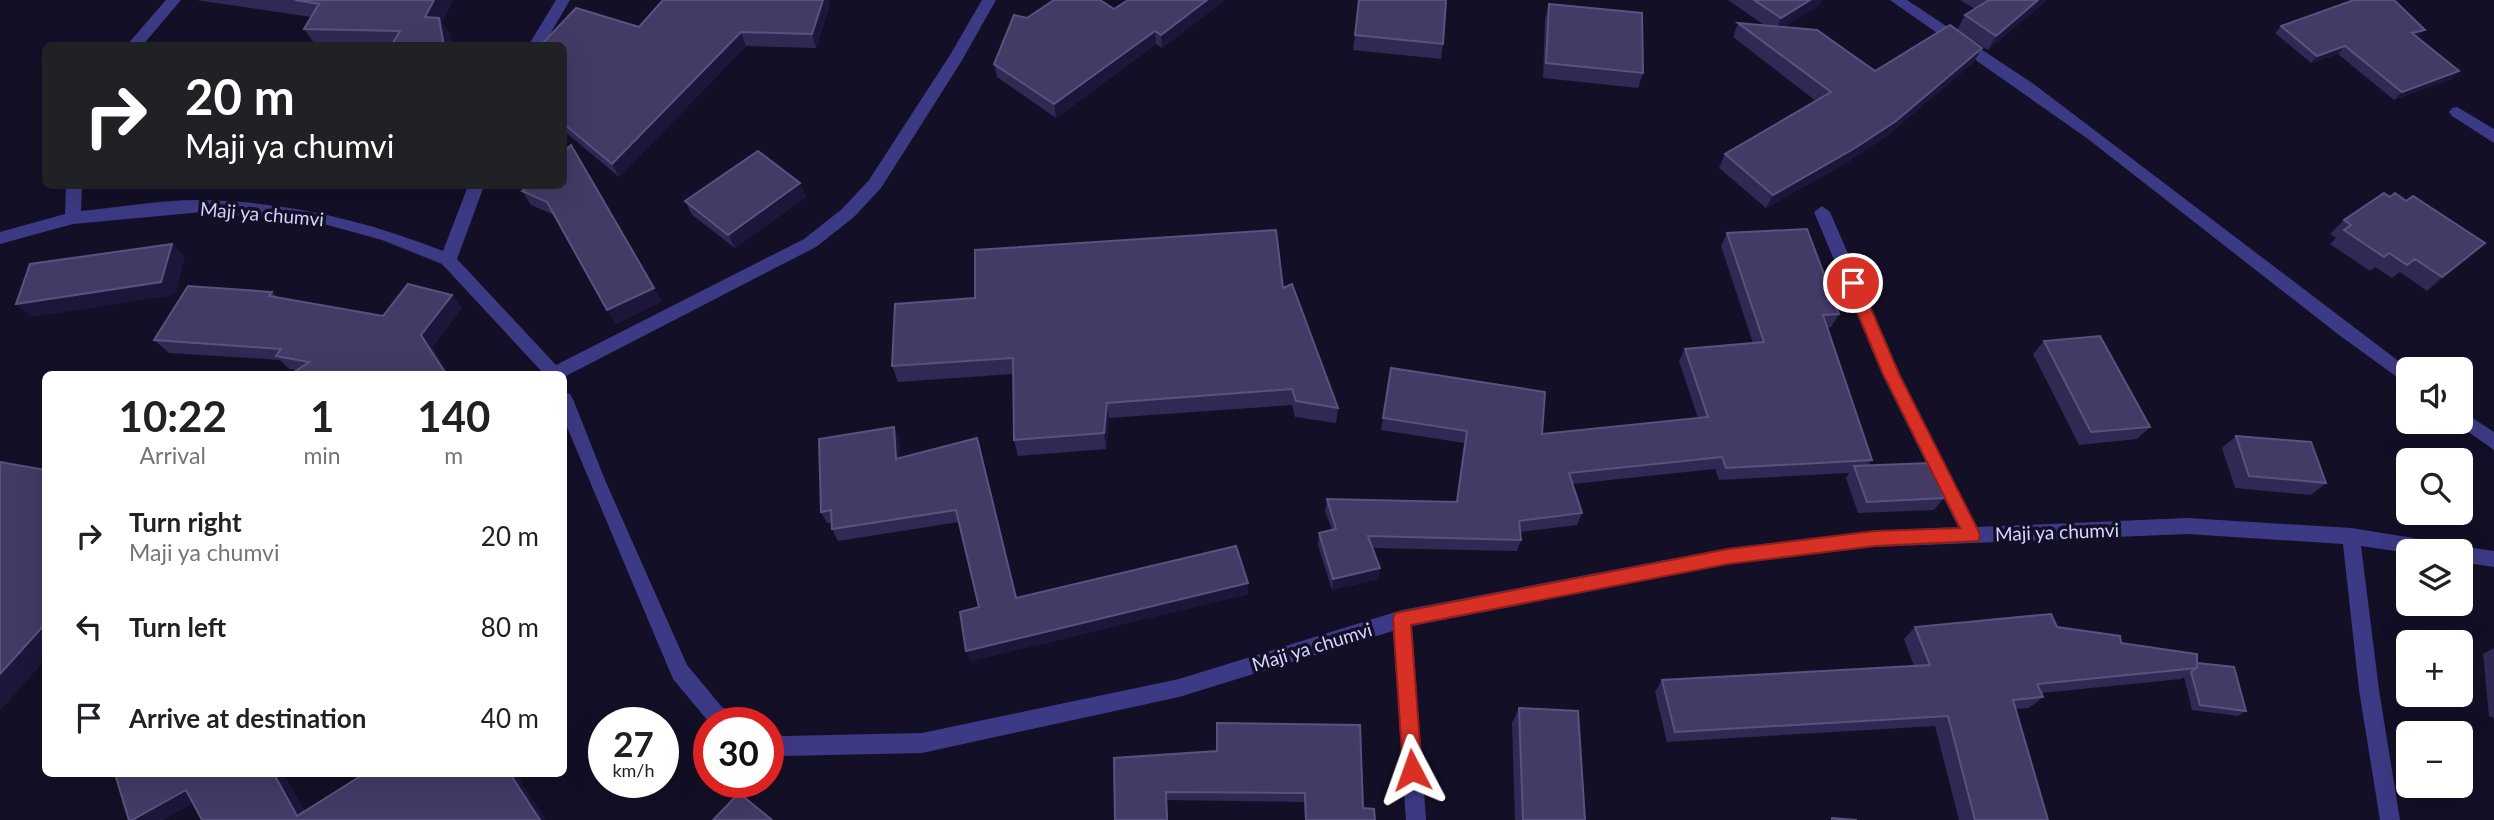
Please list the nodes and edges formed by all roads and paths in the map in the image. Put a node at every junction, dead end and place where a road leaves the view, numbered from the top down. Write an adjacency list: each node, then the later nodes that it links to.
1 (174, 0): 5 (street)
2 (563, 0): 6 (street)
3 (989, 0): 17 (street)
4 (1897, 0): 15 (street)
5 (137, 42)
6 (537, 42)
7 (2457, 112): 8 (street)
8 (2494, 136)
9 (74, 189): 12 (street)
10 (475, 189): 14 (street)
11 (1822, 212): 21 (street)
12 (73, 218): 13 (street, Maji ya chumvi); 14 (street, Maji ya chumvi)
13 (0, 237)
14 (448, 260): 16 (street, Maji ya chumvi)
15 (2396, 369)
16 (551, 371)
17 (560, 371)
18 (567, 407): 27 (street)
19 (2473, 427): 20 (street)
20 (2494, 442)
21 (1972, 536): 22 (street, Maji ya chumvi); 26 (street, Maji ya chumvi)
22 (2351, 536): 23 (street, Maji ya chumvi); 30 (street)
23 (2396, 543)
24 (2473, 556): 25 (street)
25 (2494, 559)
26 (1402, 619): 28 (street, Maji ya chumvi); 29 (street)
27 (709, 707)
28 (784, 746)
29 (1416, 820)
30 (2390, 820)

